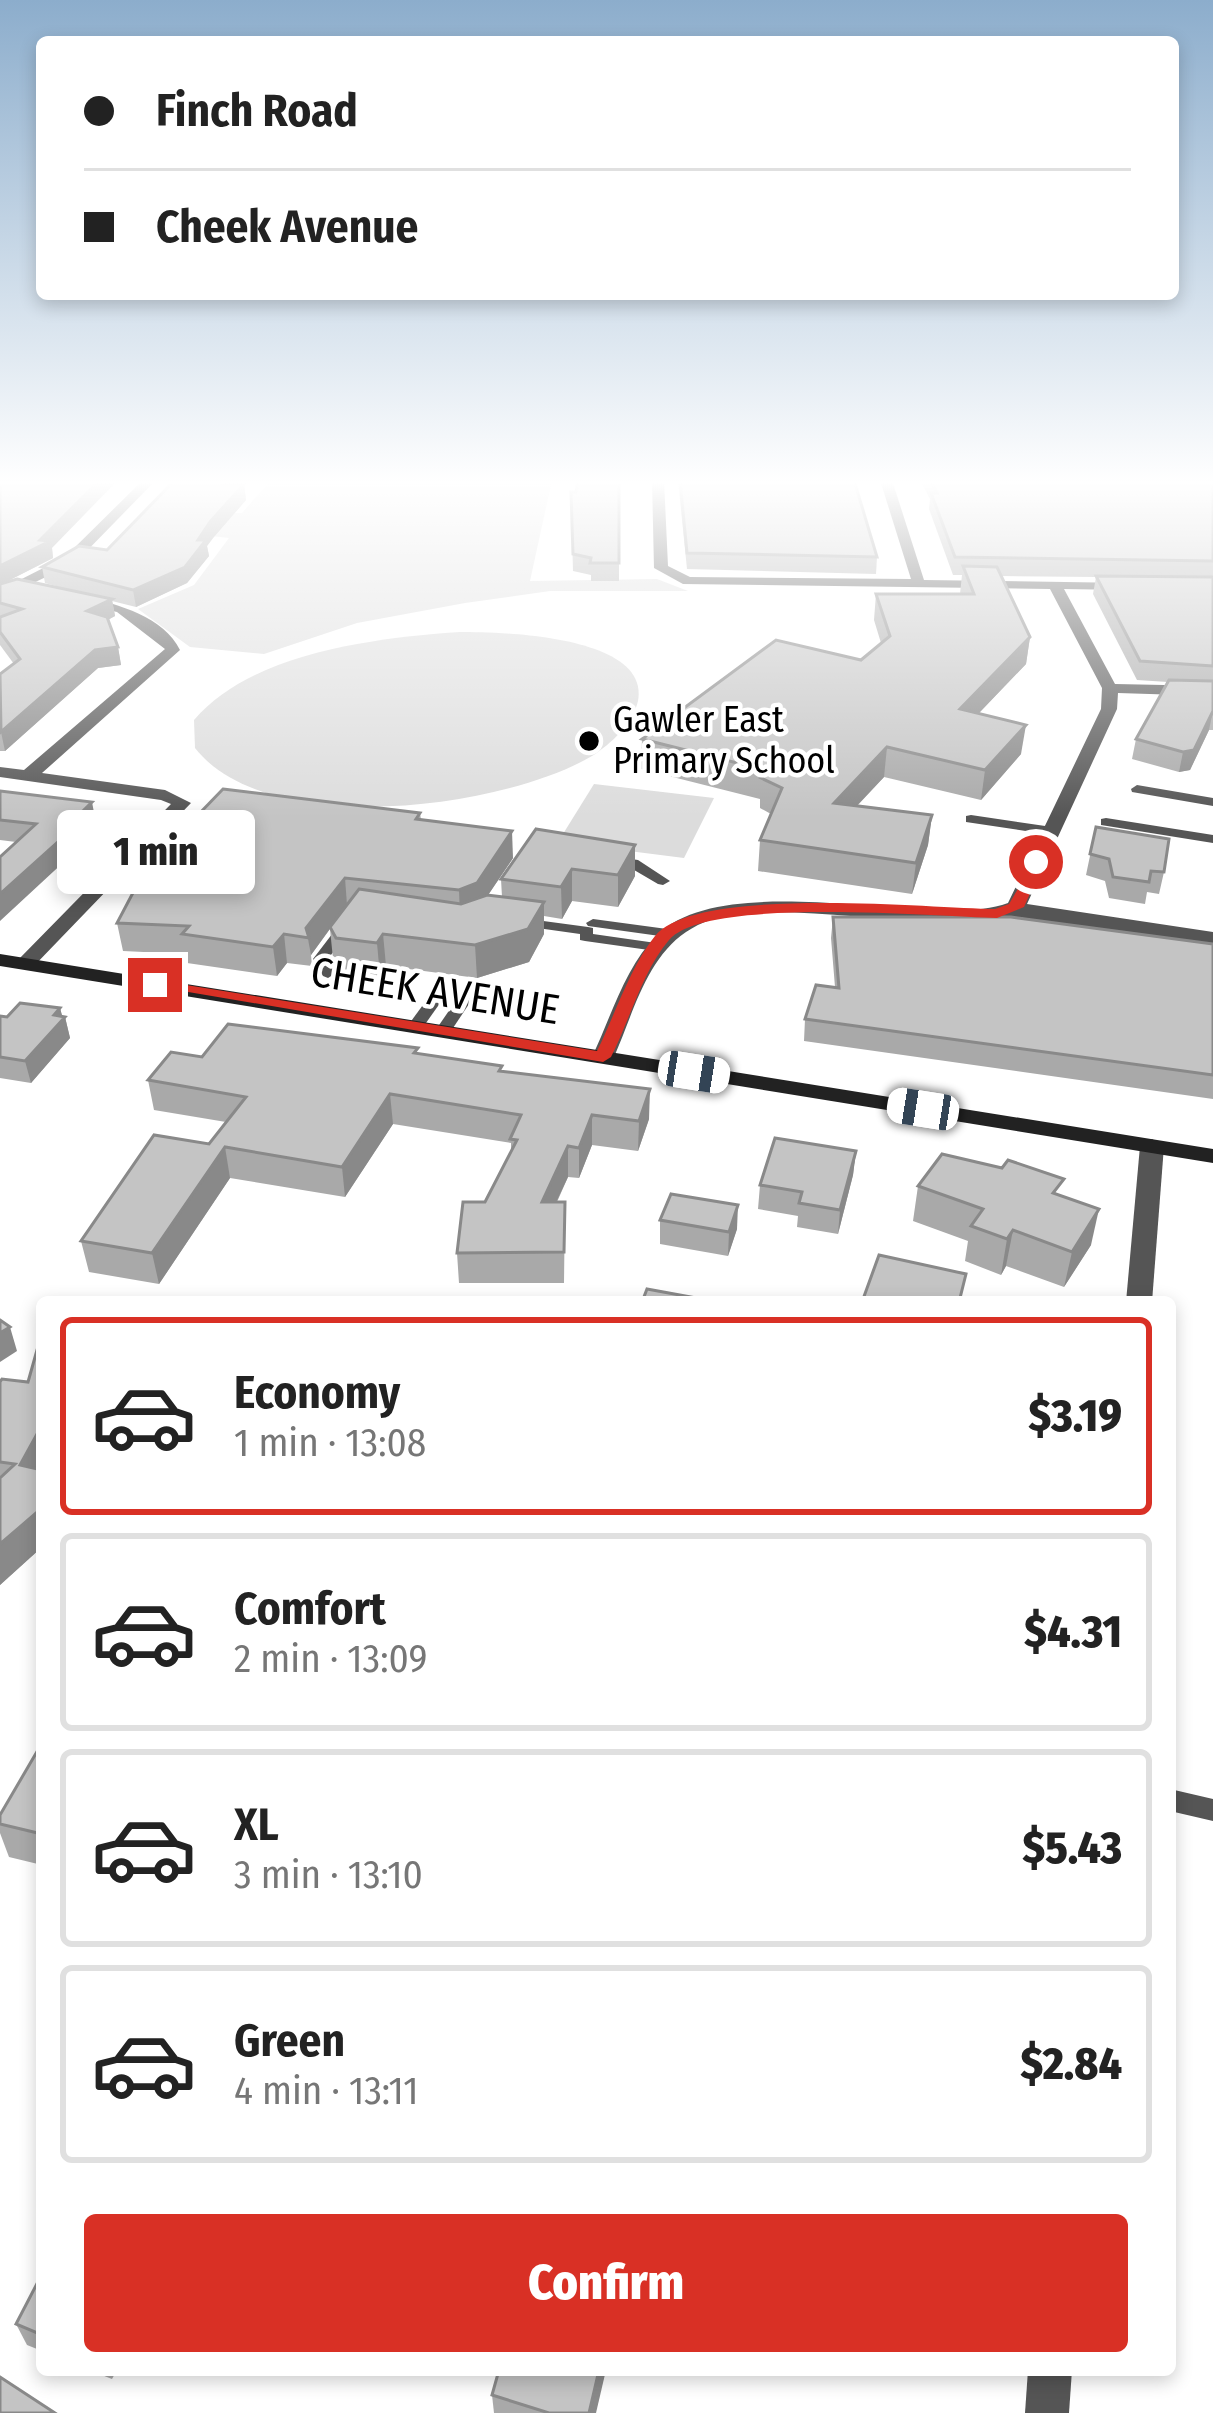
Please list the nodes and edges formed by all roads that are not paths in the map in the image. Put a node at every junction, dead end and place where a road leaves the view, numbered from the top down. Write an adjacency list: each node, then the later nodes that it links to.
1 (1059, 593): 3 (street)
2 (60, 595): 6 (street)
3 (1110, 688): 4 (street); 11 (street)
4 (1213, 691)
5 (0, 772): 6 (street)
6 (28, 776): 21 (street)
7 (1137, 789): 8 (lane)
8 (1213, 802)
9 (971, 819): 11 (lane)
10 (1106, 822): 12 (lane)
11 (1052, 831): 15 (street)
12 (1213, 838)
13 (592, 858): 14 (lane)
14 (663, 881)
15 (1016, 907): 18 (street); 19 (street)
16 (356, 911): 22 (lane)
17 (507, 920): 19 (lane)
18 (1213, 938)
19 (662, 940): 27 (street)
20 (0, 960): 21 (street, CHEEK AVENUE)
21 (25, 964): 25 (street, CHEEK AVENUE)
22 (328, 973)
23 (447, 982): 25 (lane)
24 (472, 986): 26 (lane)
25 (416, 1027): 26 (street, CHEEK AVENUE)
26 (443, 1031): 27 (street, CHEEK AVENUE)
27 (603, 1057): 28 (street, CHEEK AVENUE)
28 (1152, 1146): 29 (street, CHEEK AVENUE); 30 (street)
29 (1213, 1156)
30 (1140, 1296)
31 (1176, 1801): 32 (lane)
32 (1213, 1810)
33 (1050, 2376): 34 (street)
34 (1047, 2413)

